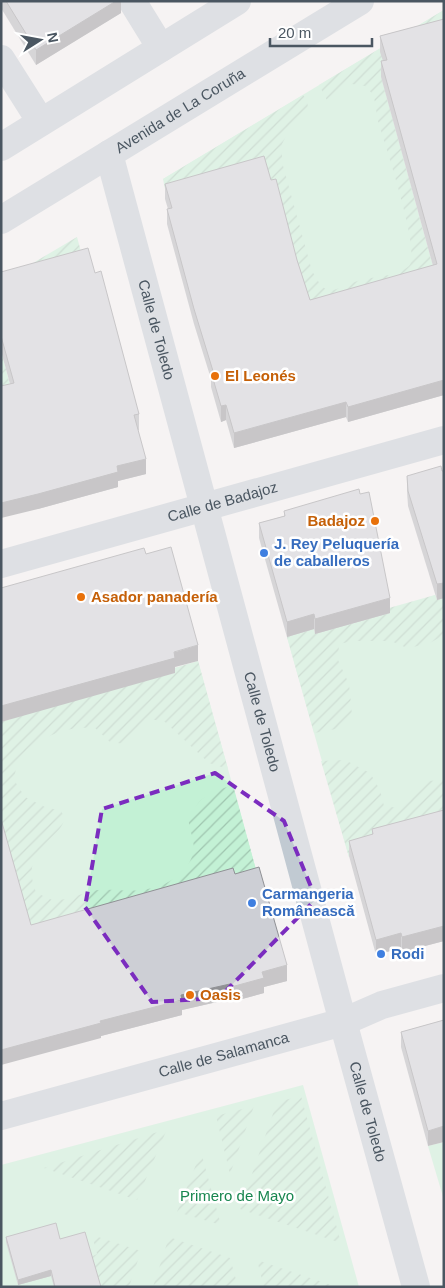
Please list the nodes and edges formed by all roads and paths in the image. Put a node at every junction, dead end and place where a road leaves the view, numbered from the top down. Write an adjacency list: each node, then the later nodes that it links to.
1 (132, 1): 4 (street)
2 (237, 1): 4 (street)
3 (360, 1): 8 (street, Avenida de La Coruña)
4 (161, 48): 6 (street)
5 (1, 59): 6 (street)
6 (41, 122): 7 (street)
7 (1, 147)
8 (109, 154): 9 (street, Avenida de La Coruña); 11 (street, Calle de Toledo)
9 (1, 220)
10 (444, 440): 11 (street, Calle de Badajoz)
11 (205, 507): 12 (street, Calle de Badajoz); 14 (street, Calle de Toledo)
12 (1, 564)
13 (444, 988): 14 (street, Calle de Salamanca)
14 (343, 1022): 15 (street, Calle de Salamanca); 16 (street, Calle de Toledo)
15 (1, 1116)
16 (416, 1287)

